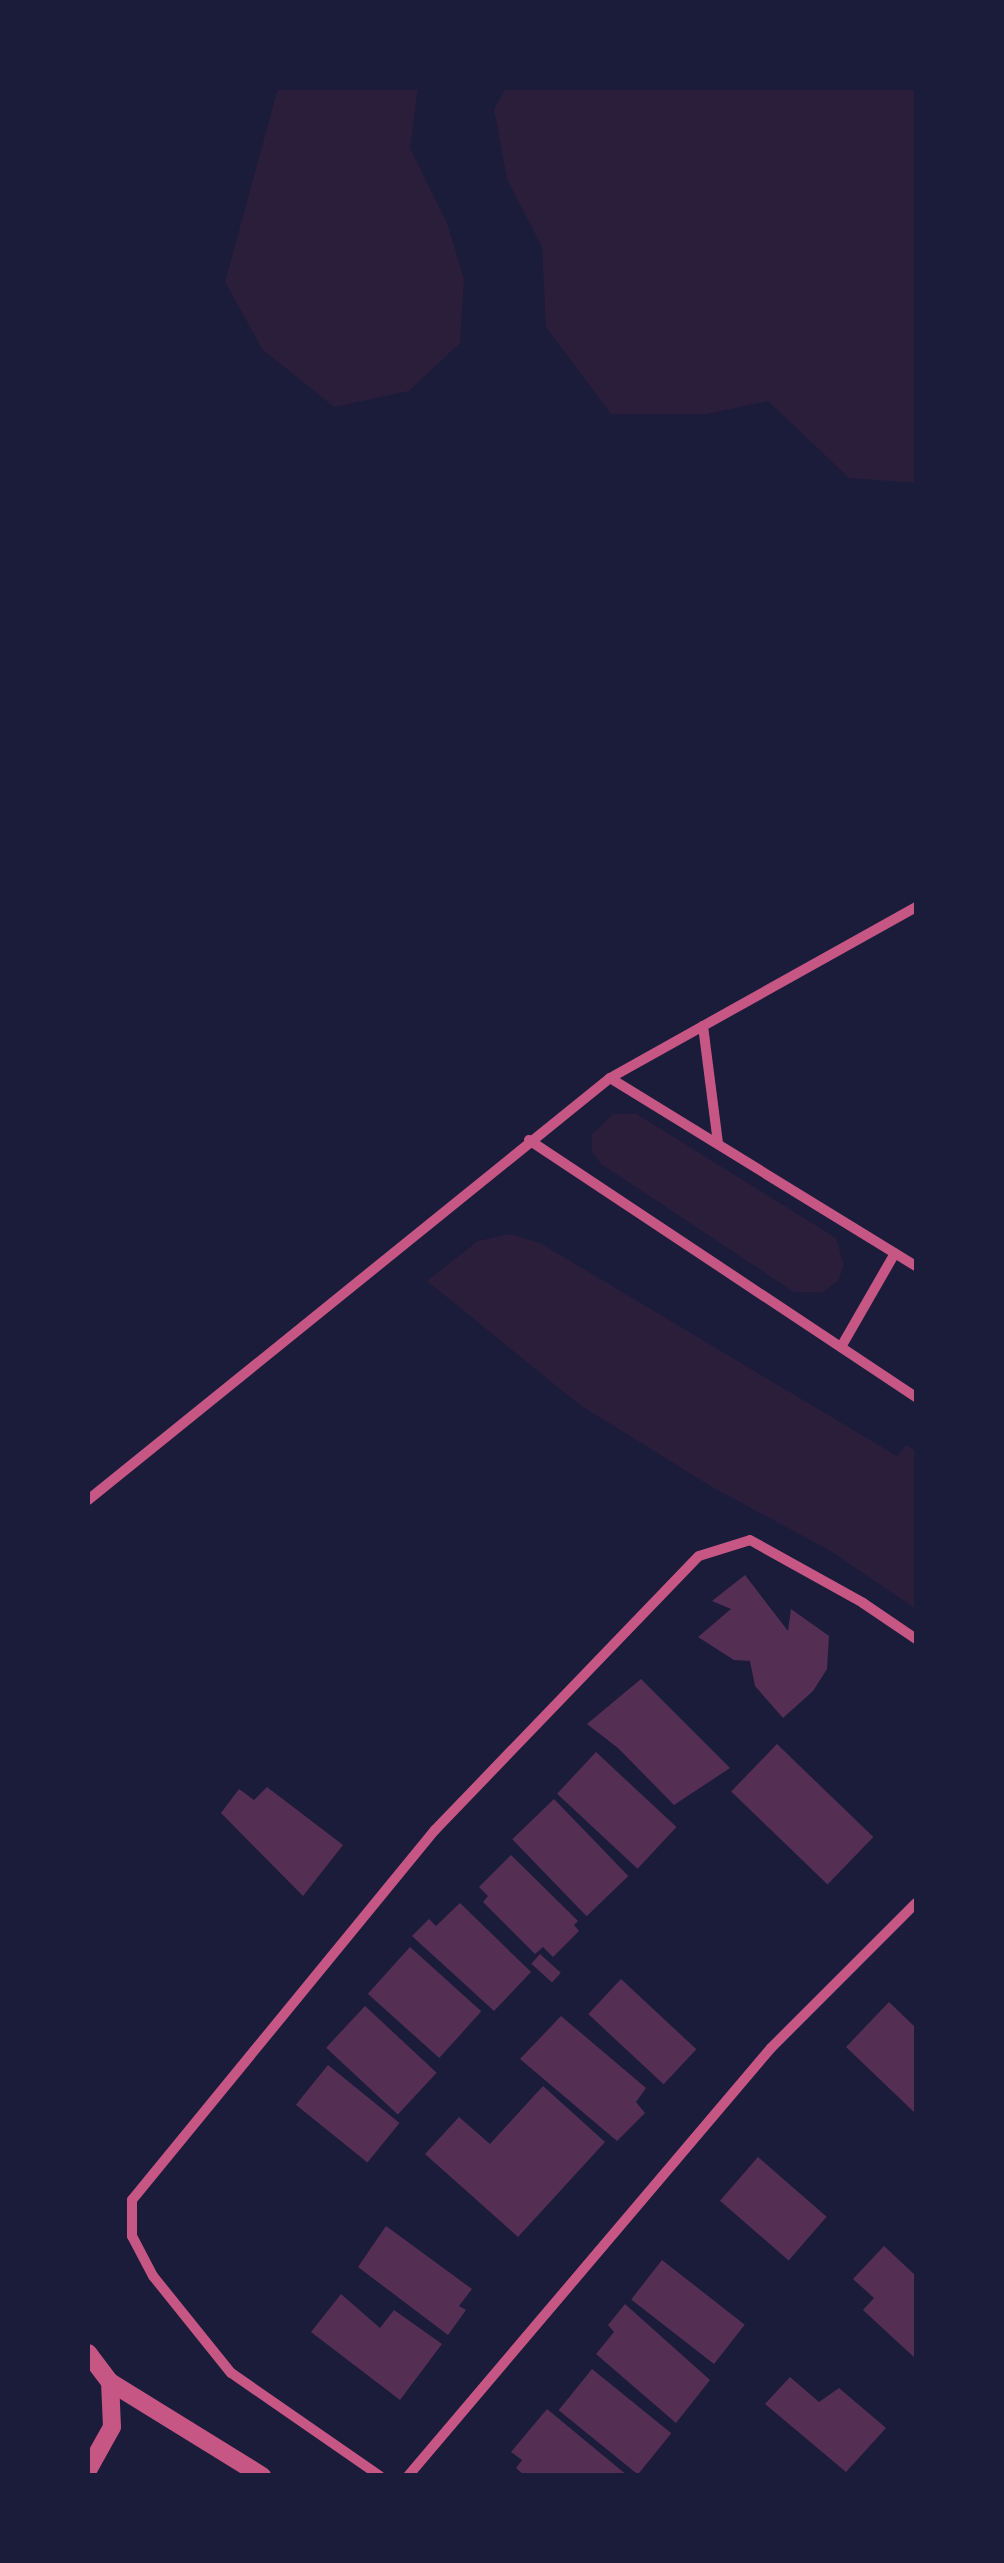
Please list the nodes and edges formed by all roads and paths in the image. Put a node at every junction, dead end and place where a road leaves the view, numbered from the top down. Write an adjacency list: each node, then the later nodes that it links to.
1 (916, 907): 2 (street)
2 (703, 1026): 3 (street); 5 (street)
3 (610, 1078): 4 (street); 5 (street)
4 (529, 1140): 8 (street); 10 (street)
5 (718, 1144): 6 (street)
6 (895, 1253): 7 (street); 8 (street)
7 (916, 1266)
8 (841, 1347): 9 (street)
9 (916, 1396)
10 (88, 1500)
11 (916, 1638): 17 (street)
12 (916, 1903): 18 (street)
13 (88, 2353): 14 (street)
14 (110, 2382): 15 (street); 16 (street)
15 (88, 2470)
16 (262, 2476)
17 (380, 2476)
18 (408, 2476)

